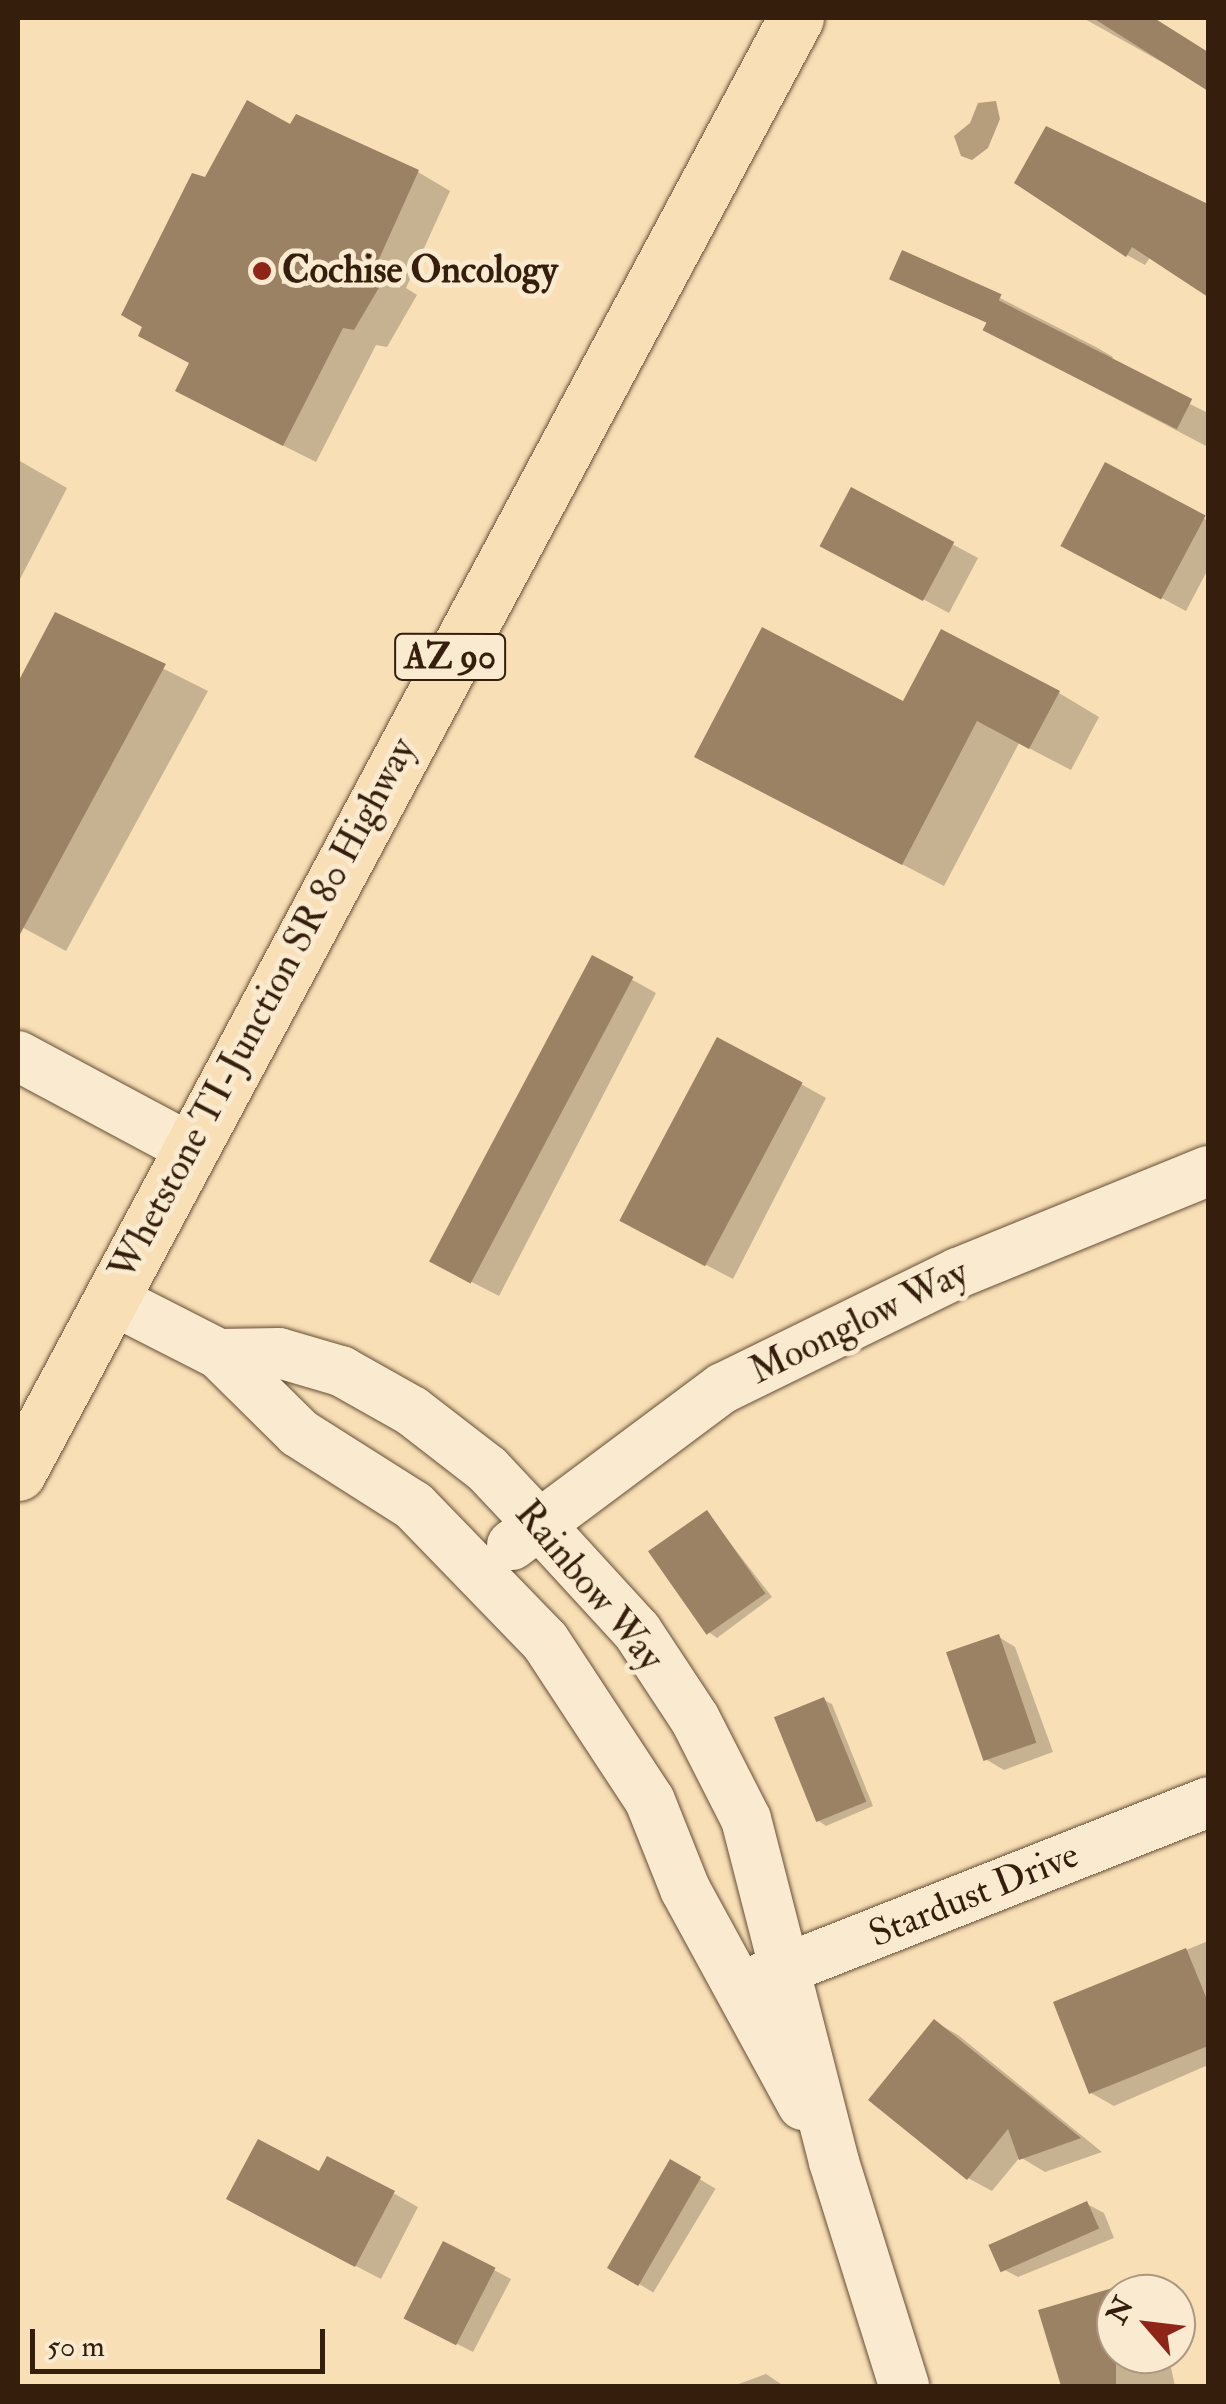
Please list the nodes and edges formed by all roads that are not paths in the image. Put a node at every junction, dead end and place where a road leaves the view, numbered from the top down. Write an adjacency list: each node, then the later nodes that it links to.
1 (796, 18): 3 (highway, Whetstone TI-Junction SR 80 Highway / AZ 90)
2 (18, 1056): 3 (street)
3 (188, 1147): 5 (highway, Whetstone TI-Junction SR 80 Highway / AZ 90)
4 (1208, 1172): 8 (street, Moonglow Way)
5 (111, 1299): 6 (street, Rainbow Way); 7 (highway, Whetstone TI-Junction SR 80 Highway / AZ 90)
6 (219, 1354): 8 (street, Rainbow Way); 9 (street, Rainbow Way)
7 (18, 1473)
8 (537, 1522): 9 (street, Moonglow Way); 11 (street, Rainbow Way)
9 (484, 1571): 12 (street, Rainbow Way)
10 (1208, 1802): 11 (street, Stardust Drive)
11 (788, 1968): 12 (street, Stardust Drive); 13 (street, Rainbow Way)
12 (738, 1987): 13 (street, Rainbow Way)
13 (834, 2162): 14 (street, Rainbow Way)
14 (904, 2386)

